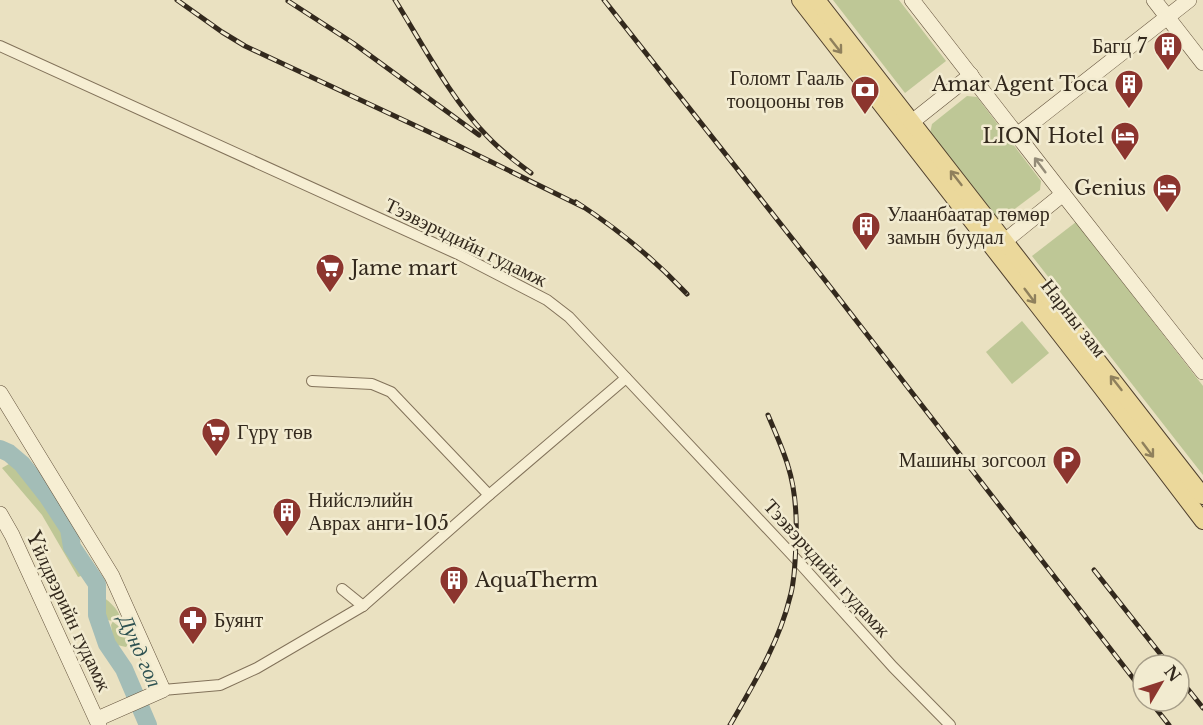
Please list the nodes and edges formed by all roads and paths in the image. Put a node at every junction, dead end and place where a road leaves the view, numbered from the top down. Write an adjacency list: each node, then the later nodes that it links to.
1 (800, 0): 10 (main road, Нарны зам, one-way to 10)
2 (817, 0): 10 (main road, Нарны зам)
3 (912, 0): 9 (street)
4 (1154, 0): 6 (street)
5 (1189, 0): 6 (street)
6 (1167, 17): 8 (street); 11 (street)
7 (0, 46): 15 (street, Тээвэрчдийн гудамж)
8 (1203, 63)
9 (971, 75): 10 (street); 11 (street)
10 (907, 126): 13 (main road, Нарны зам)
11 (1017, 135): 12 (street, one-way to 11)
12 (1063, 194): 13 (street); 14 (street)
13 (999, 245): 19 (main road, Нарны зам, one-way to 13); 21 (main road, Нарны зам, one-way to 21)
14 (1203, 372)
15 (626, 378): 18 (street); 26 (street, Тээвэрчдийн гудамж)
16 (312, 381): 18 (street)
17 (0, 393): 24 (street)
18 (489, 495): 23 (street)
19 (1203, 496)
20 (0, 514): 25 (street, Yйлдвэрийн гудамж)
21 (1203, 521)
22 (342, 589): 23 (street)
23 (363, 606): 24 (street)
24 (159, 692): 25 (street)
25 (101, 719)
26 (950, 725)

